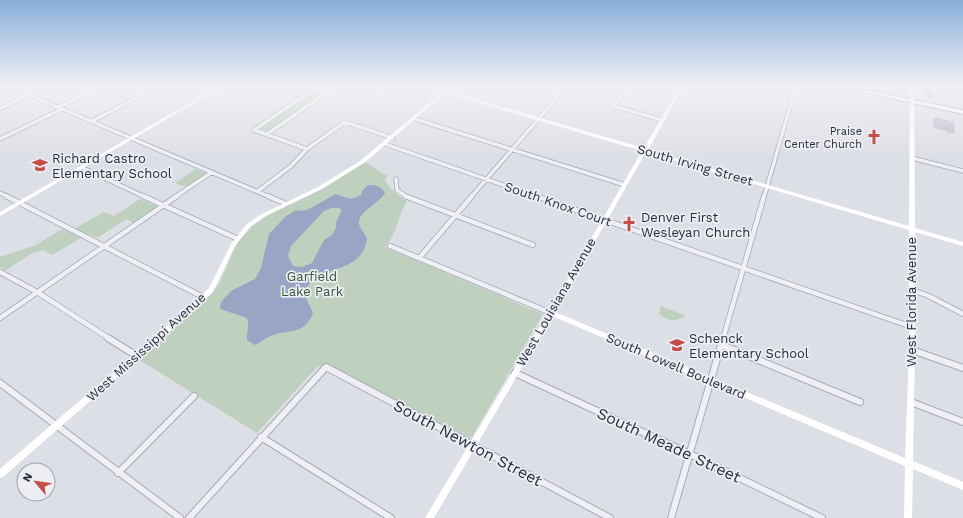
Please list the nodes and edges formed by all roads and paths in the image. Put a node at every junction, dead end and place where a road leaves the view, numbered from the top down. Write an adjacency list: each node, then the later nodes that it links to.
1 (56, 110): 23 (street)
2 (65, 110): 19 (street)
3 (113, 110): 19 (street)
4 (180, 110): 21 (street)
5 (283, 110): 20 (street)
6 (302, 110): 20 (street)
7 (424, 110): 16 (street, West Mississippi Avenue)
8 (508, 110): 17 (street, South Irving Street)
9 (546, 110): 17 (street)
10 (628, 110): 18 (street)
11 (668, 110): 18 (street, West Louisiana Avenue)
12 (789, 110): 35 (street)
13 (911, 110): 28 (street, West Florida Avenue)
14 (945, 110): 15 (main road)
15 (961, 114)
16 (415, 118): 22 (street, West Mississippi Avenue); 26 (street)
17 (538, 119): 26 (street); 27 (street, South Irving Street)
18 (662, 120): 27 (street, West Louisiana Avenue)
19 (92, 121): 21 (street)
20 (267, 134): 25 (street)
21 (131, 138): 29 (street); 31 (street)
22 (393, 138): 24 (street, West Mississippi Avenue); 25 (street)
23 (0, 139)
24 (385, 144): 33 (street, South Knox Court); 39 (street, West Mississippi Avenue)
25 (307, 150): 36 (street)
26 (512, 150): 33 (street); 34 (street)
27 (644, 150): 34 (street, West Louisiana Avenue); 35 (street, South Irving Street)
28 (912, 158): 30 (street); 44 (street, West Florida Avenue)
29 (81, 167): 38 (street); 40 (street)
30 (963, 171)
31 (212, 172): 36 (street); 40 (street)
32 (396, 179): 42 (street)
33 (486, 179): 42 (street); 43 (street, South Knox Court)
34 (625, 185): 43 (street, West Louisiana Avenue)
35 (768, 186): 44 (street, South Irving Street); 51 (street)
36 (258, 192): 39 (street)
37 (0, 193): 38 (street)
38 (18, 203): 41 (street); 49 (street)
39 (286, 204): 45 (street, West Mississippi Avenue)
40 (164, 206): 45 (street); 49 (street)
41 (0, 214)
42 (455, 215): 47 (street); 50 (street)
43 (604, 220): 51 (street, South Knox Court); 56 (street, West Louisiana Avenue)
44 (911, 228): 46 (street, South Irving Street); 53 (street, West Florida Avenue)
45 (238, 239): 55 (street, West Mississippi Avenue)
46 (963, 244)
47 (533, 245)
48 (390, 246): 50 (street, South Lowell Boulevard)
49 (105, 247): 54 (street); 55 (street)
50 (420, 257): 56 (street, South Lowell Boulevard)
51 (744, 268): 59 (street, South Knox Court); 60 (street)
52 (0, 272): 54 (street)
53 (912, 290): 57 (street); 59 (street, West Florida Avenue)
54 (37, 292): 58 (street); 62 (street)
55 (203, 297): 62 (street, West Mississippi Avenue)
56 (551, 313): 64 (street, West Louisiana Avenue); 65 (street, South Lowell Boulevard)
57 (963, 314)
58 (0, 318)
59 (912, 327): 61 (street, West Florida Avenue)
60 (722, 345): 65 (street); 68 (street)
61 (912, 350): 63 (street); 69 (street, West Florida Avenue)
62 (137, 356): 71 (street, West Mississippi Avenue)
63 (963, 368)
64 (515, 373): 73 (street, West Louisiana Avenue); 74 (street, South Meade Street)
65 (712, 381): 74 (street); 75 (street, South Lowell Boulevard)
66 (0, 383): 71 (street)
67 (194, 396): 76 (street)
68 (860, 402)
69 (911, 402): 70 (street); 75 (street, West Florida Avenue)
70 (963, 422)
71 (57, 425): 76 (street); 77 (street, West Mississippi Avenue)
72 (261, 437): 73 (street, South Newton Street); 80 (street); 81 (street)
73 (472, 445): 82 (street, West Louisiana Avenue); 83 (street, South Newton Street)
74 (690, 454): 84 (street); 85 (street, South Meade Street)
75 (910, 464): 78 (street, South Lowell Boulevard); 86 (street, West Florida Avenue)
76 (118, 473): 79 (street)
77 (0, 474)
78 (963, 486)
79 (180, 518)
80 (189, 518)
81 (391, 518)
82 (429, 518)
83 (610, 518)
84 (671, 518)
85 (822, 518)
86 (908, 518)

